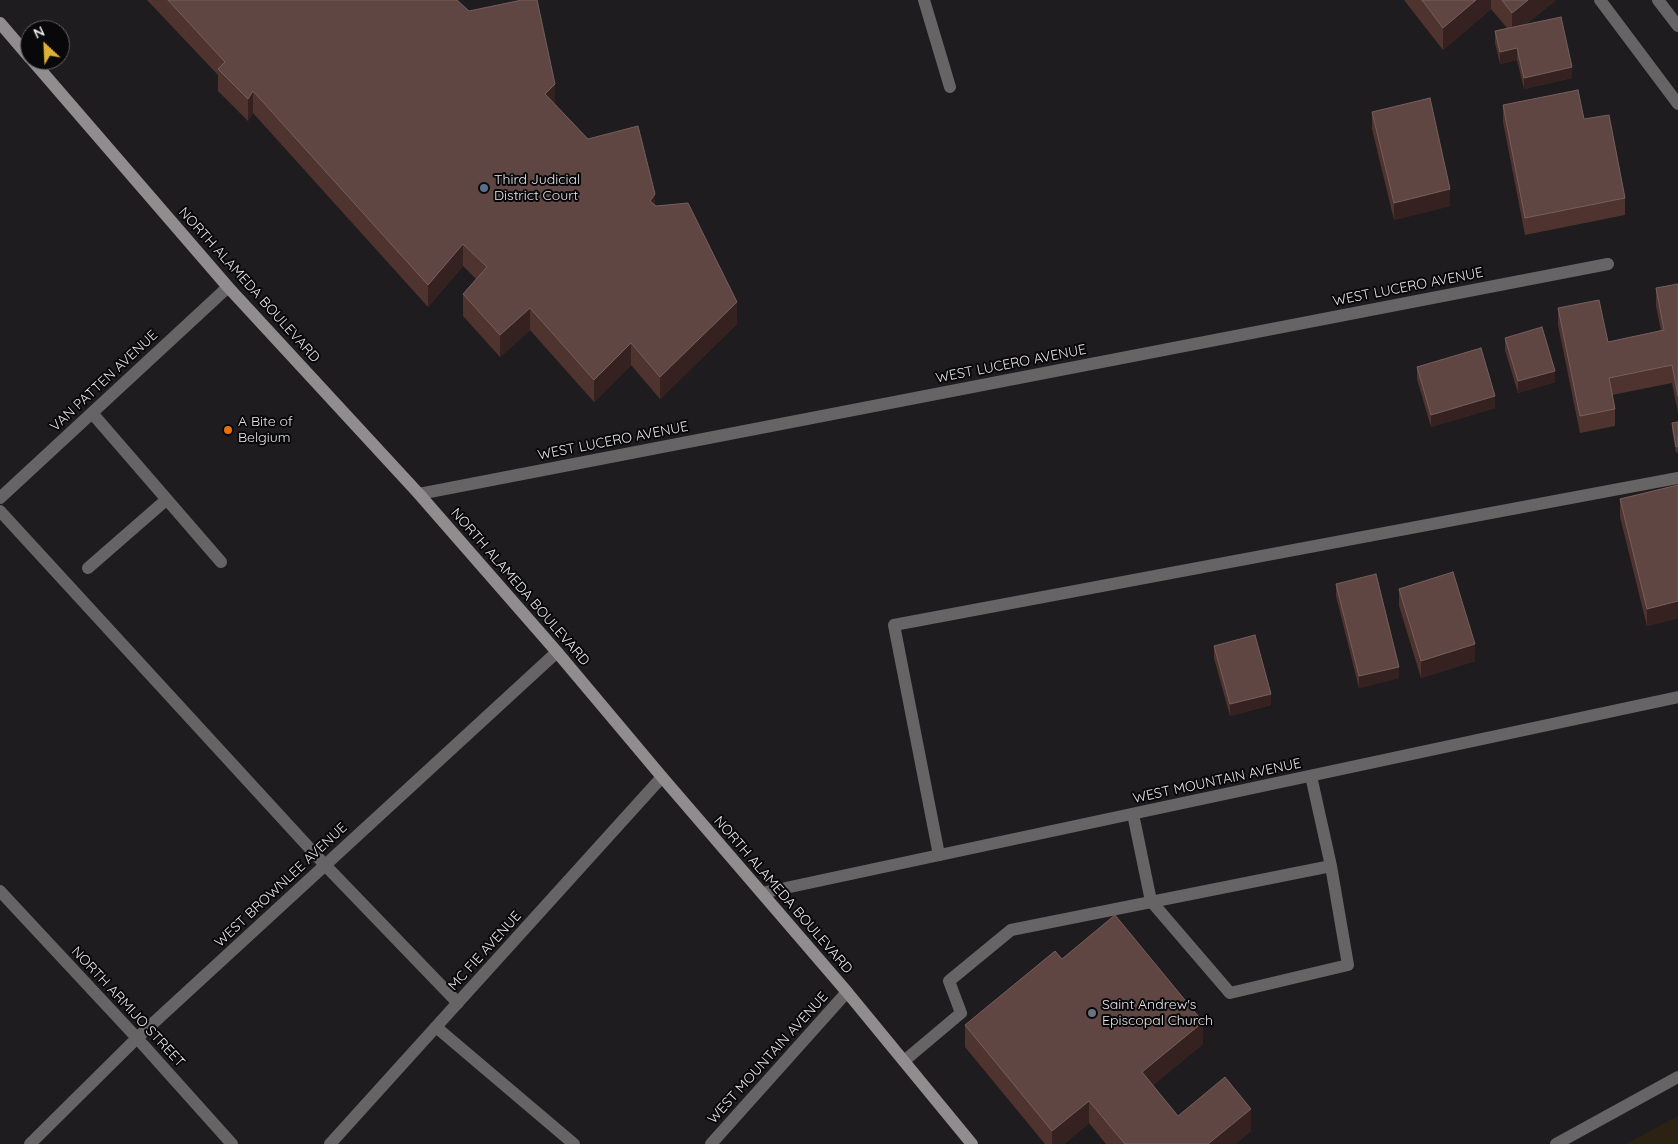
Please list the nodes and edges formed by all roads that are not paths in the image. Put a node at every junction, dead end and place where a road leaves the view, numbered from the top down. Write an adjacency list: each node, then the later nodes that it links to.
1 (924, 0): 8 (street)
2 (1600, 0): 9 (street)
3 (1658, 0): 5 (street)
4 (0, 23): 6 (main road, NORTH ALAMEDA BOULEVARD)
5 (1678, 26)
6 (20, 46)
7 (41, 70): 11 (main road, NORTH ALAMEDA BOULEVARD)
8 (950, 87)
9 (1678, 104)
10 (1608, 264): 14 (street, WEST LUCERO AVENUE)
11 (228, 287): 12 (street, VAN PATTEN AVENUE); 14 (main road, NORTH ALAMEDA BOULEVARD)
12 (92, 413): 15 (street, VAN PATTEN AVENUE); 16 (street)
13 (1678, 478): 25 (street)
14 (419, 494): 20 (main road, NORTH ALAMEDA BOULEVARD)
15 (0, 498)
16 (166, 500): 18 (street); 19 (street)
17 (0, 511): 26 (street)
18 (221, 562)
19 (88, 568)
20 (557, 652): 23 (main road, NORTH ALAMEDA BOULEVARD); 26 (street, WEST BROWNLEE AVENUE)
21 (1678, 697): 22 (street, WEST MOUNTAIN AVENUE)
22 (1311, 776): 24 (street, WEST MOUNTAIN AVENUE); 27 (street)
23 (662, 778): 29 (main road, NORTH ALAMEDA BOULEVARD); 32 (street, MC FIE AVENUE)
24 (1133, 814): 25 (street, WEST MOUNTAIN AVENUE); 30 (street)
25 (939, 855): 29 (street, WEST MOUNTAIN AVENUE)
26 (325, 865): 32 (street); 34 (street, WEST BROWNLEE AVENUE)
27 (1331, 866): 30 (street); 30 (street)
28 (0, 891): 34 (street, NORTH ARMIJO STREET)
29 (762, 893): 31 (main road, NORTH ALAMEDA BOULEVARD)
30 (1151, 901): 35 (street)
31 (847, 992): 35 (main road, NORTH ALAMEDA BOULEVARD); 41 (street, WEST MOUNTAIN AVENUE)
32 (458, 1003): 33 (street, MC FIE AVENUE)
33 (436, 1027): 39 (street, MC FIE AVENUE); 40 (street)
34 (137, 1038): 37 (street, WEST BROWNLEE AVENUE); 38 (street, NORTH ARMIJO STREET)
35 (904, 1061): 42 (main road, NORTH ALAMEDA BOULEVARD)
36 (1678, 1077): 43 (street)
37 (30, 1144)
38 (232, 1144)
39 (330, 1144)
40 (574, 1144)
41 (711, 1144)
42 (972, 1144)
43 (1556, 1144)

